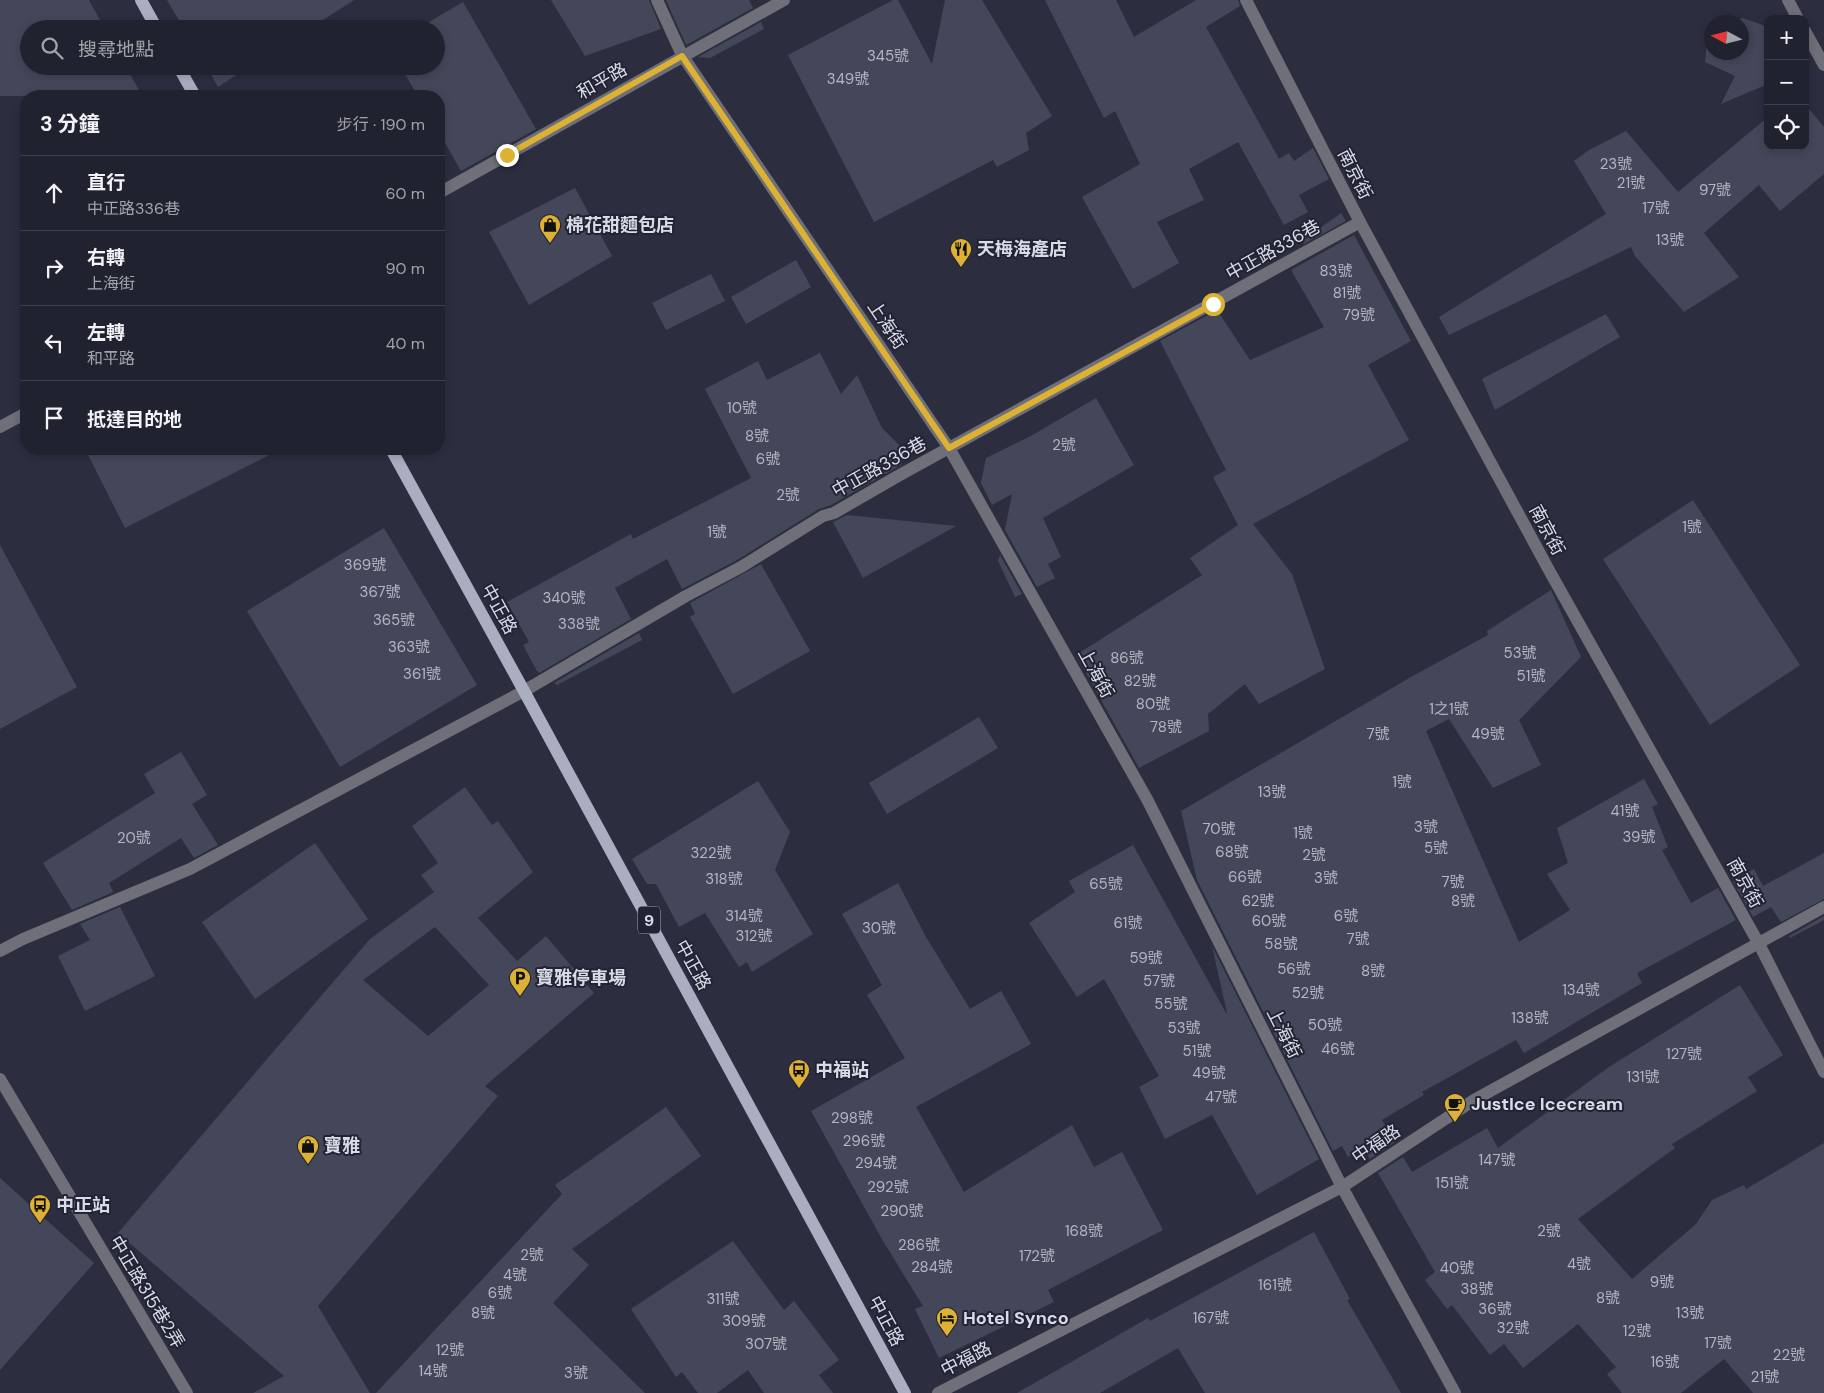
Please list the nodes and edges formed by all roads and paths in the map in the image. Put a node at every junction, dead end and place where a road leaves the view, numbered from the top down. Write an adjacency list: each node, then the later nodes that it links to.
1 (141, 0): 7 (main road)
2 (658, 0): 9 (street, 上海街)
3 (784, 0): 9 (street, 和平路)
4 (1246, 0): 14 (street, 南京街)
5 (1788, 0): 6 (street)
6 (1796, 15)
7 (152, 20)
8 (1809, 38): 10 (street)
9 (682, 56): 13 (street, 和平路); 17 (street, 上海街)
10 (1824, 65)
11 (183, 75): 12 (main road)
12 (192, 90)
13 (445, 189)
14 (1360, 222): 17 (street, 中正路336巷); 21 (street, 南京街)
15 (20, 416): 16 (street)
16 (0, 427)
17 (949, 448): 19 (street, 中正路336巷); 25 (street, 上海街)
18 (394, 455): 19 (main road, 中正路 / 9)
19 (524, 691): 22 (street, 中正路336巷); 27 (main road, 中正路 / 9)
20 (1824, 907): 21 (street, 中福路)
21 (1759, 944): 23 (street, 南京街); 25 (street, 中福路)
22 (0, 951)
23 (1824, 1072)
24 (0, 1079): 26 (street, 中正路315巷2弄)
25 (1342, 1187): 28 (street, 中福路); 29 (street, 上海街)
26 (187, 1393)
27 (905, 1393)
28 (938, 1393)
29 (1455, 1393)

